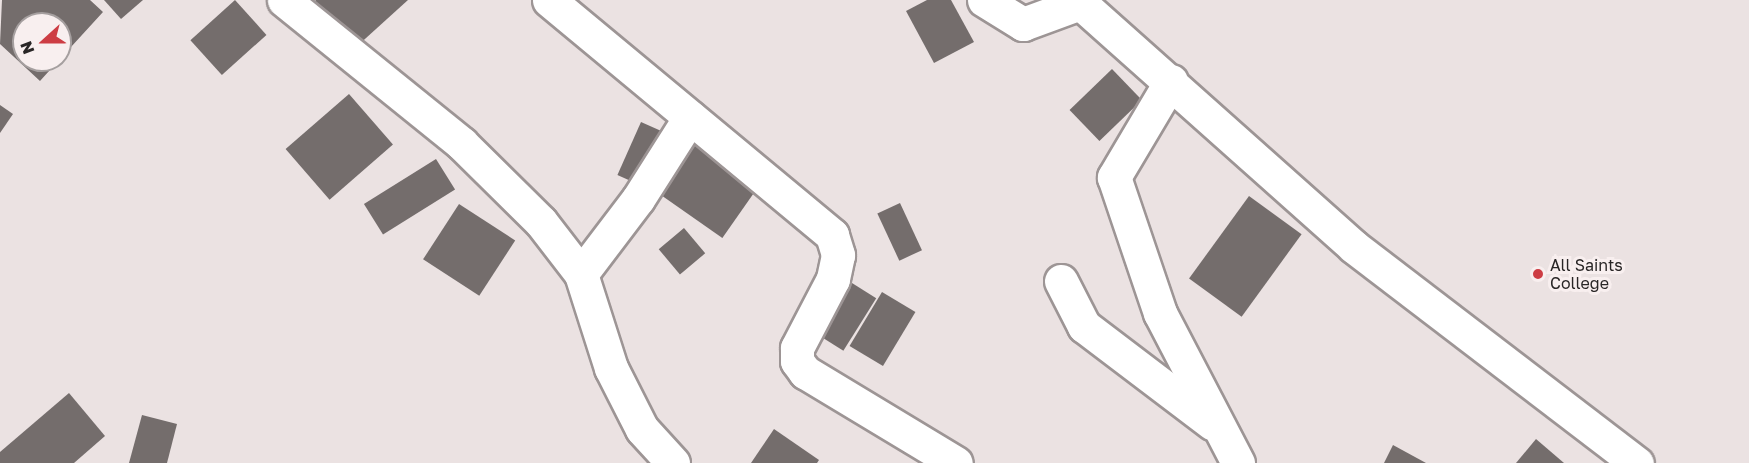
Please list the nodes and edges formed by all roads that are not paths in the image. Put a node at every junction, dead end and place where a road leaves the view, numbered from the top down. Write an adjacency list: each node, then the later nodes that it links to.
1 (284, 0): 7 (street)
2 (549, 0): 6 (street)
3 (984, 0): 4 (street)
4 (1079, 2): 5 (street)
5 (1170, 81): 9 (street); 13 (street)
6 (690, 117): 7 (street); 11 (street)
7 (581, 274): 10 (street)
8 (1061, 281): 9 (street)
9 (1221, 430): 12 (street)
10 (673, 463)
11 (956, 463)
12 (1238, 463)
13 (1637, 463)

